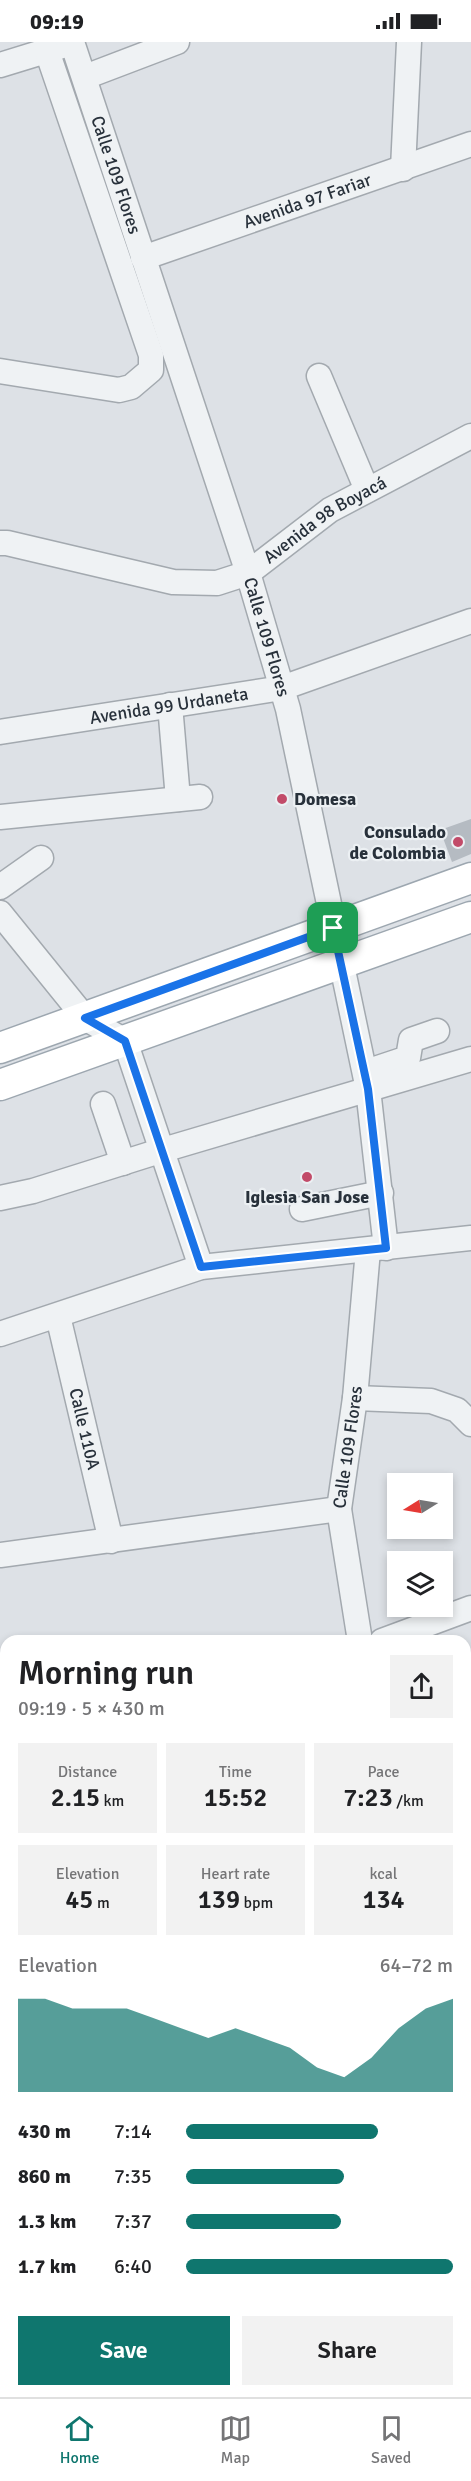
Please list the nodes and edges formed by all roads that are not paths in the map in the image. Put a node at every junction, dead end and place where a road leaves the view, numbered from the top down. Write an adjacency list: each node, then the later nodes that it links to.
1 (72, 42): 4 (street); 6 (street, Calle 109 Flores)
2 (177, 42): 6 (street)
3 (409, 42): 8 (street)
4 (47, 51): 5 (street); 10 (street)
5 (0, 65)
6 (85, 78): 9 (street, Calle 109 Flores)
7 (471, 144): 8 (street, Avenida 97 Fariar)
8 (403, 169): 9 (street, Avenida 97 Fariar)
9 (143, 258): 15 (street, Calle 109 Flores)
10 (0, 371)
11 (318, 376): 13 (street)
12 (471, 436): 13 (street, Avenida 98 Boyacá)
13 (367, 490): 15 (street, Avenida 98 Boyacá)
14 (0, 543): 15 (street, Avenida 98 Boyacá)
15 (248, 573): 17 (street, Calle 109 Flores)
16 (471, 621): 17 (street, Avenida 99 Urdaneta)
17 (282, 688): 18 (street, Avenida 99 Urdaneta); 26 (street, Calle 109 Flores)
18 (170, 705): 19 (street, Avenida 99 Urdaneta); 20 (street)
19 (0, 732)
20 (0, 817)
21 (41, 858): 23 (street)
22 (471, 878): 26 (main road)
23 (0, 887)
24 (471, 916): 27 (main road)
25 (4, 923): 28 (street)
26 (333, 928): 27 (street, Calle 109 Flores); 28 (main road)
27 (340, 963): 30 (main road); 33 (street, Calle 109 Flores)
28 (85, 1018): 30 (street); 31 (main road)
29 (437, 1031): 33 (street)
30 (125, 1041): 34 (main road); 36 (street)
31 (0, 1048)
32 (471, 1059): 33 (street)
33 (366, 1080): 36 (street); 38 (street, Calle 109 Flores)
34 (0, 1085)
35 (103, 1104): 37 (street)
36 (163, 1150): 37 (street); 43 (street)
37 (123, 1163): 39 (street)
38 (381, 1193): 40 (street); 42 (street, Calle 109 Flores)
39 (0, 1198)
40 (302, 1209)
41 (471, 1238): 42 (street)
42 (377, 1249): 43 (street); 46 (street, Calle 109 Flores)
43 (201, 1267): 44 (street)
44 (58, 1316): 45 (street); 49 (street, Calle 110A)
45 (0, 1334)
46 (355, 1398): 47 (street); 48 (street, Calle 109 Flores)
47 (471, 1424)
48 (339, 1509): 49 (street); 52 (street, Calle 109 Flores)
49 (111, 1541): 50 (street)
50 (0, 1555)
51 (471, 1608): 53 (street)
52 (359, 1635)
53 (398, 1635)

